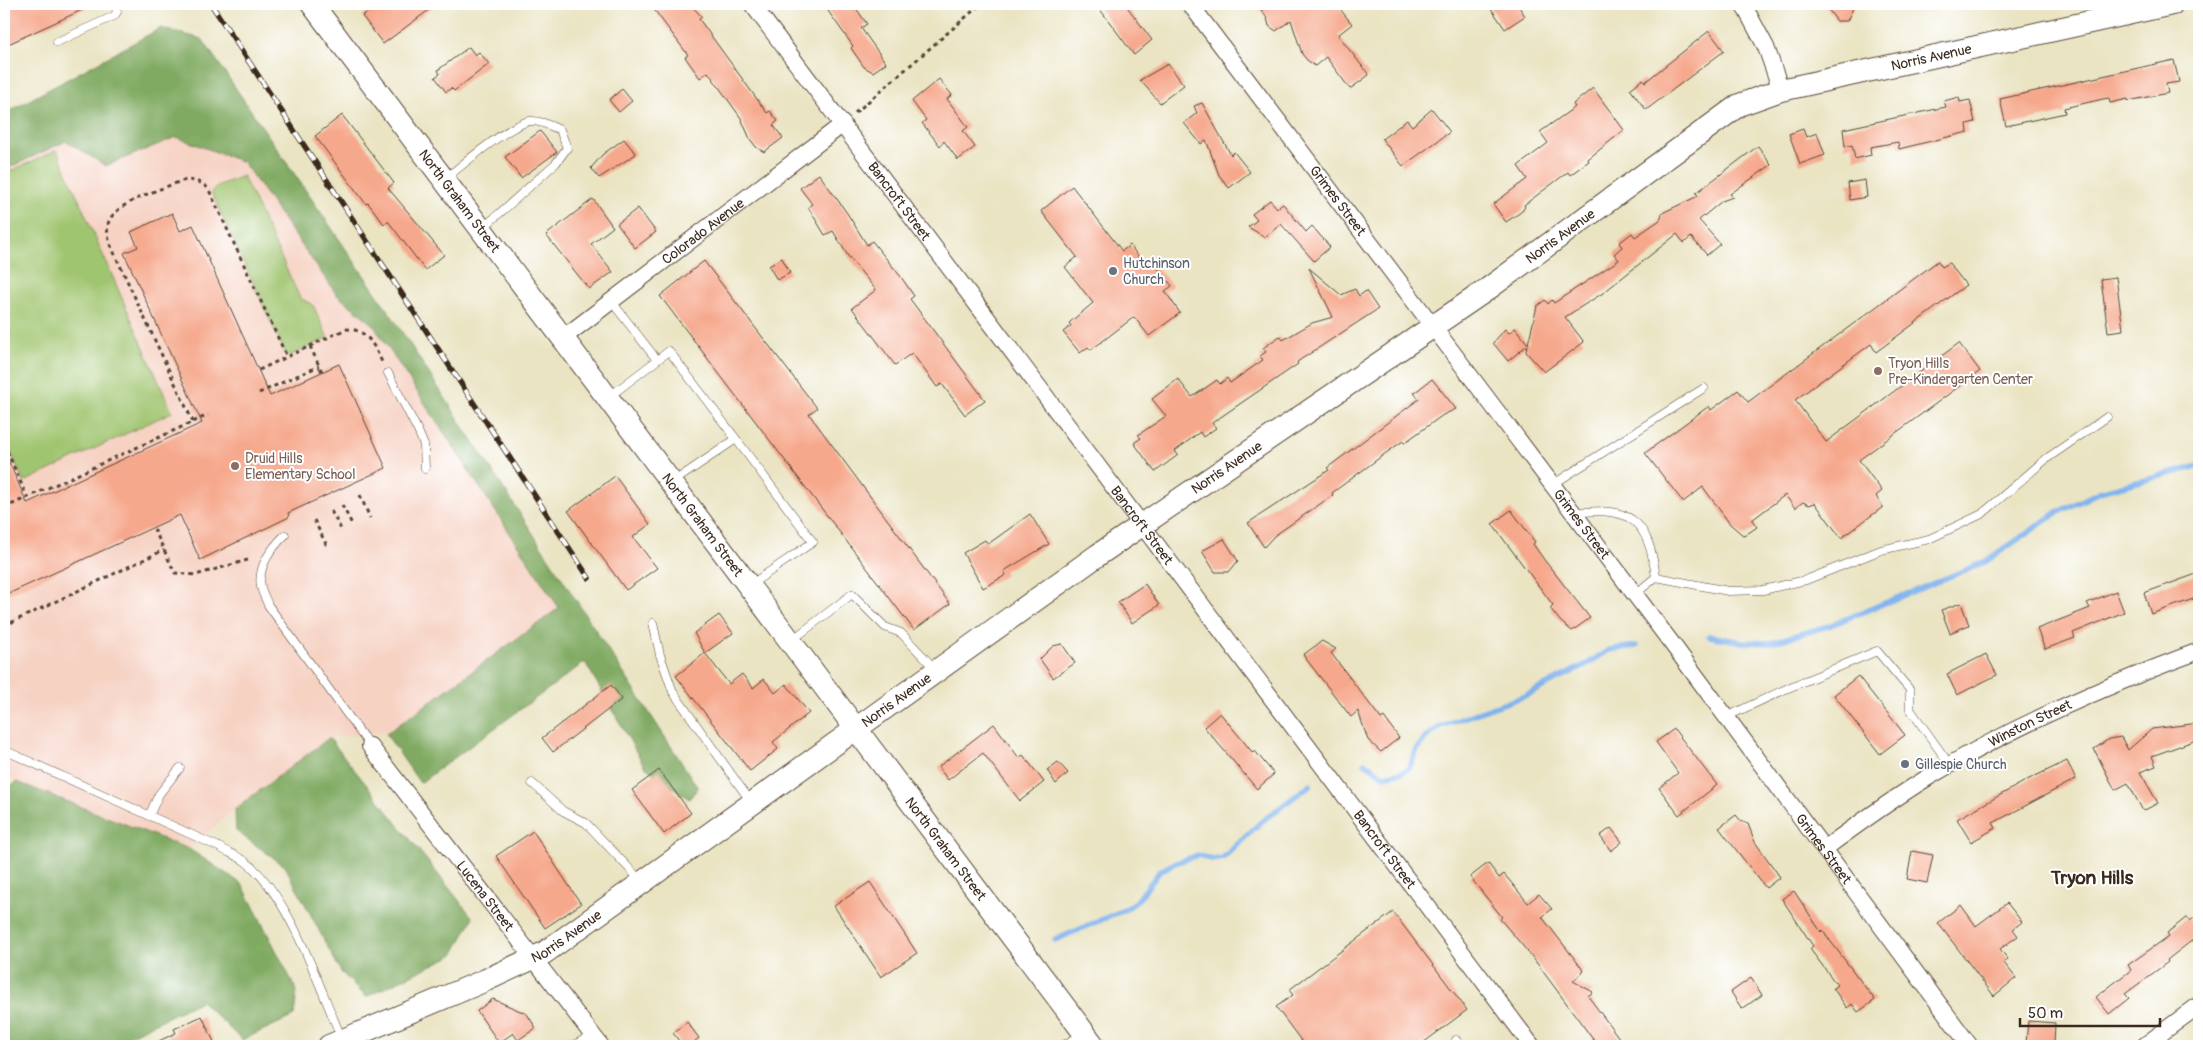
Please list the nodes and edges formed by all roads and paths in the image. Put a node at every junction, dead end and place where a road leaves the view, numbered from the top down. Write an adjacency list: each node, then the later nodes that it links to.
1 (115, 4): 8 (lane)
2 (312, 4): 11 (street, North Graham Street)
3 (752, 4): 10 (street, Bancroft Street)
4 (981, 4): 10 (path)
5 (1190, 4): 14 (street, Grimes Street)
6 (1743, 4): 9 (street)
7 (2172, 4): 9 (street, Norris Avenue)
8 (57, 42)
9 (1781, 90): 14 (street, Norris Avenue)
10 (843, 124): 13 (street, Colorado Avenue); 42 (street, Bancroft Street)
11 (444, 179): 12 (street, North Graham Street); 12 (lane)
12 (482, 230): 15 (street, North Graham Street)
13 (612, 302): 15 (street, Colorado Avenue); 18 (lane)
14 (1434, 326): 33 (street, Grimes Street); 42 (street, Norris Avenue)
15 (564, 338): 25 (street, North Graham Street)
16 (310, 346): 17 (path); 19 (path); 22 (path)
17 (287, 357): 20 (path); 28 (path)
18 (657, 360): 25 (lane); 29 (lane)
19 (319, 366): 21 (path); 24 (path)
20 (259, 370)
21 (322, 372)
22 (388, 373): 31 (lane)
23 (1704, 388): 33 (lane)
24 (260, 393)
25 (608, 397): 32 (street, North Graham Street)
26 (208, 415): 28 (path)
27 (2107, 417): 50 (lane)
28 (193, 422): 35 (path)
29 (736, 439): 32 (lane); 51 (lane)
30 (4, 444): 35 (path)
31 (425, 469)
32 (672, 483): 51 (street, North Graham Street)
33 (1552, 485): 39 (street, Grimes Street)
34 (360, 495): 40 (path)
35 (27, 497): 37 (path)
36 (342, 505): 43 (path)
37 (4, 508)
38 (331, 511): 45 (path)
39 (1573, 513): 50 (lane); 52 (street, Grimes Street)
40 (370, 518)
41 (314, 520): 47 (path)
42 (1143, 524): 57 (street, Norris Avenue); 76 (street, Bancroft Street)
43 (353, 526)
44 (154, 529): 48 (path)
45 (342, 531)
46 (286, 535): 60 (lane)
47 (327, 546)
48 (164, 550): 49 (path); 54 (path)
49 (250, 559)
50 (1656, 577): 52 (lane)
51 (748, 586): 55 (street, North Graham Street)
52 (1634, 595): 58 (street, Grimes Street)
53 (653, 623): 65 (lane)
54 (4, 626)
55 (789, 642): 57 (lane); 59 (street, North Graham Street)
56 (2199, 651): 62 (street, Winston Street)
57 (936, 670): 59 (street, Norris Avenue)
58 (1726, 717): 62 (lane); 67 (street, Grimes Street)
59 (854, 728): 65 (street, Norris Avenue); 71 (street, North Graham Street)
60 (370, 746): 69 (street, Lucena Street)
61 (4, 750): 66 (lane)
62 (1950, 765): 67 (street, Winston Street)
63 (180, 768): 66 (lane)
64 (532, 783): 68 (lane)
65 (751, 802): 68 (street, Norris Avenue)
66 (149, 816): 73 (lane)
67 (1824, 849): 77 (street, Grimes Street)
68 (642, 882): 69 (street, Norris Avenue)
69 (533, 958): 72 (street, Lucena Street); 73 (street, Norris Avenue)
70 (2199, 1005): 78 (street)
71 (1090, 1040): 75 (lane)
72 (597, 1041): 74 (lane)
73 (336, 1043)
74 (573, 1046)
75 (1062, 1046)
76 (1532, 1046)
77 (1970, 1046)
78 (2144, 1046)

